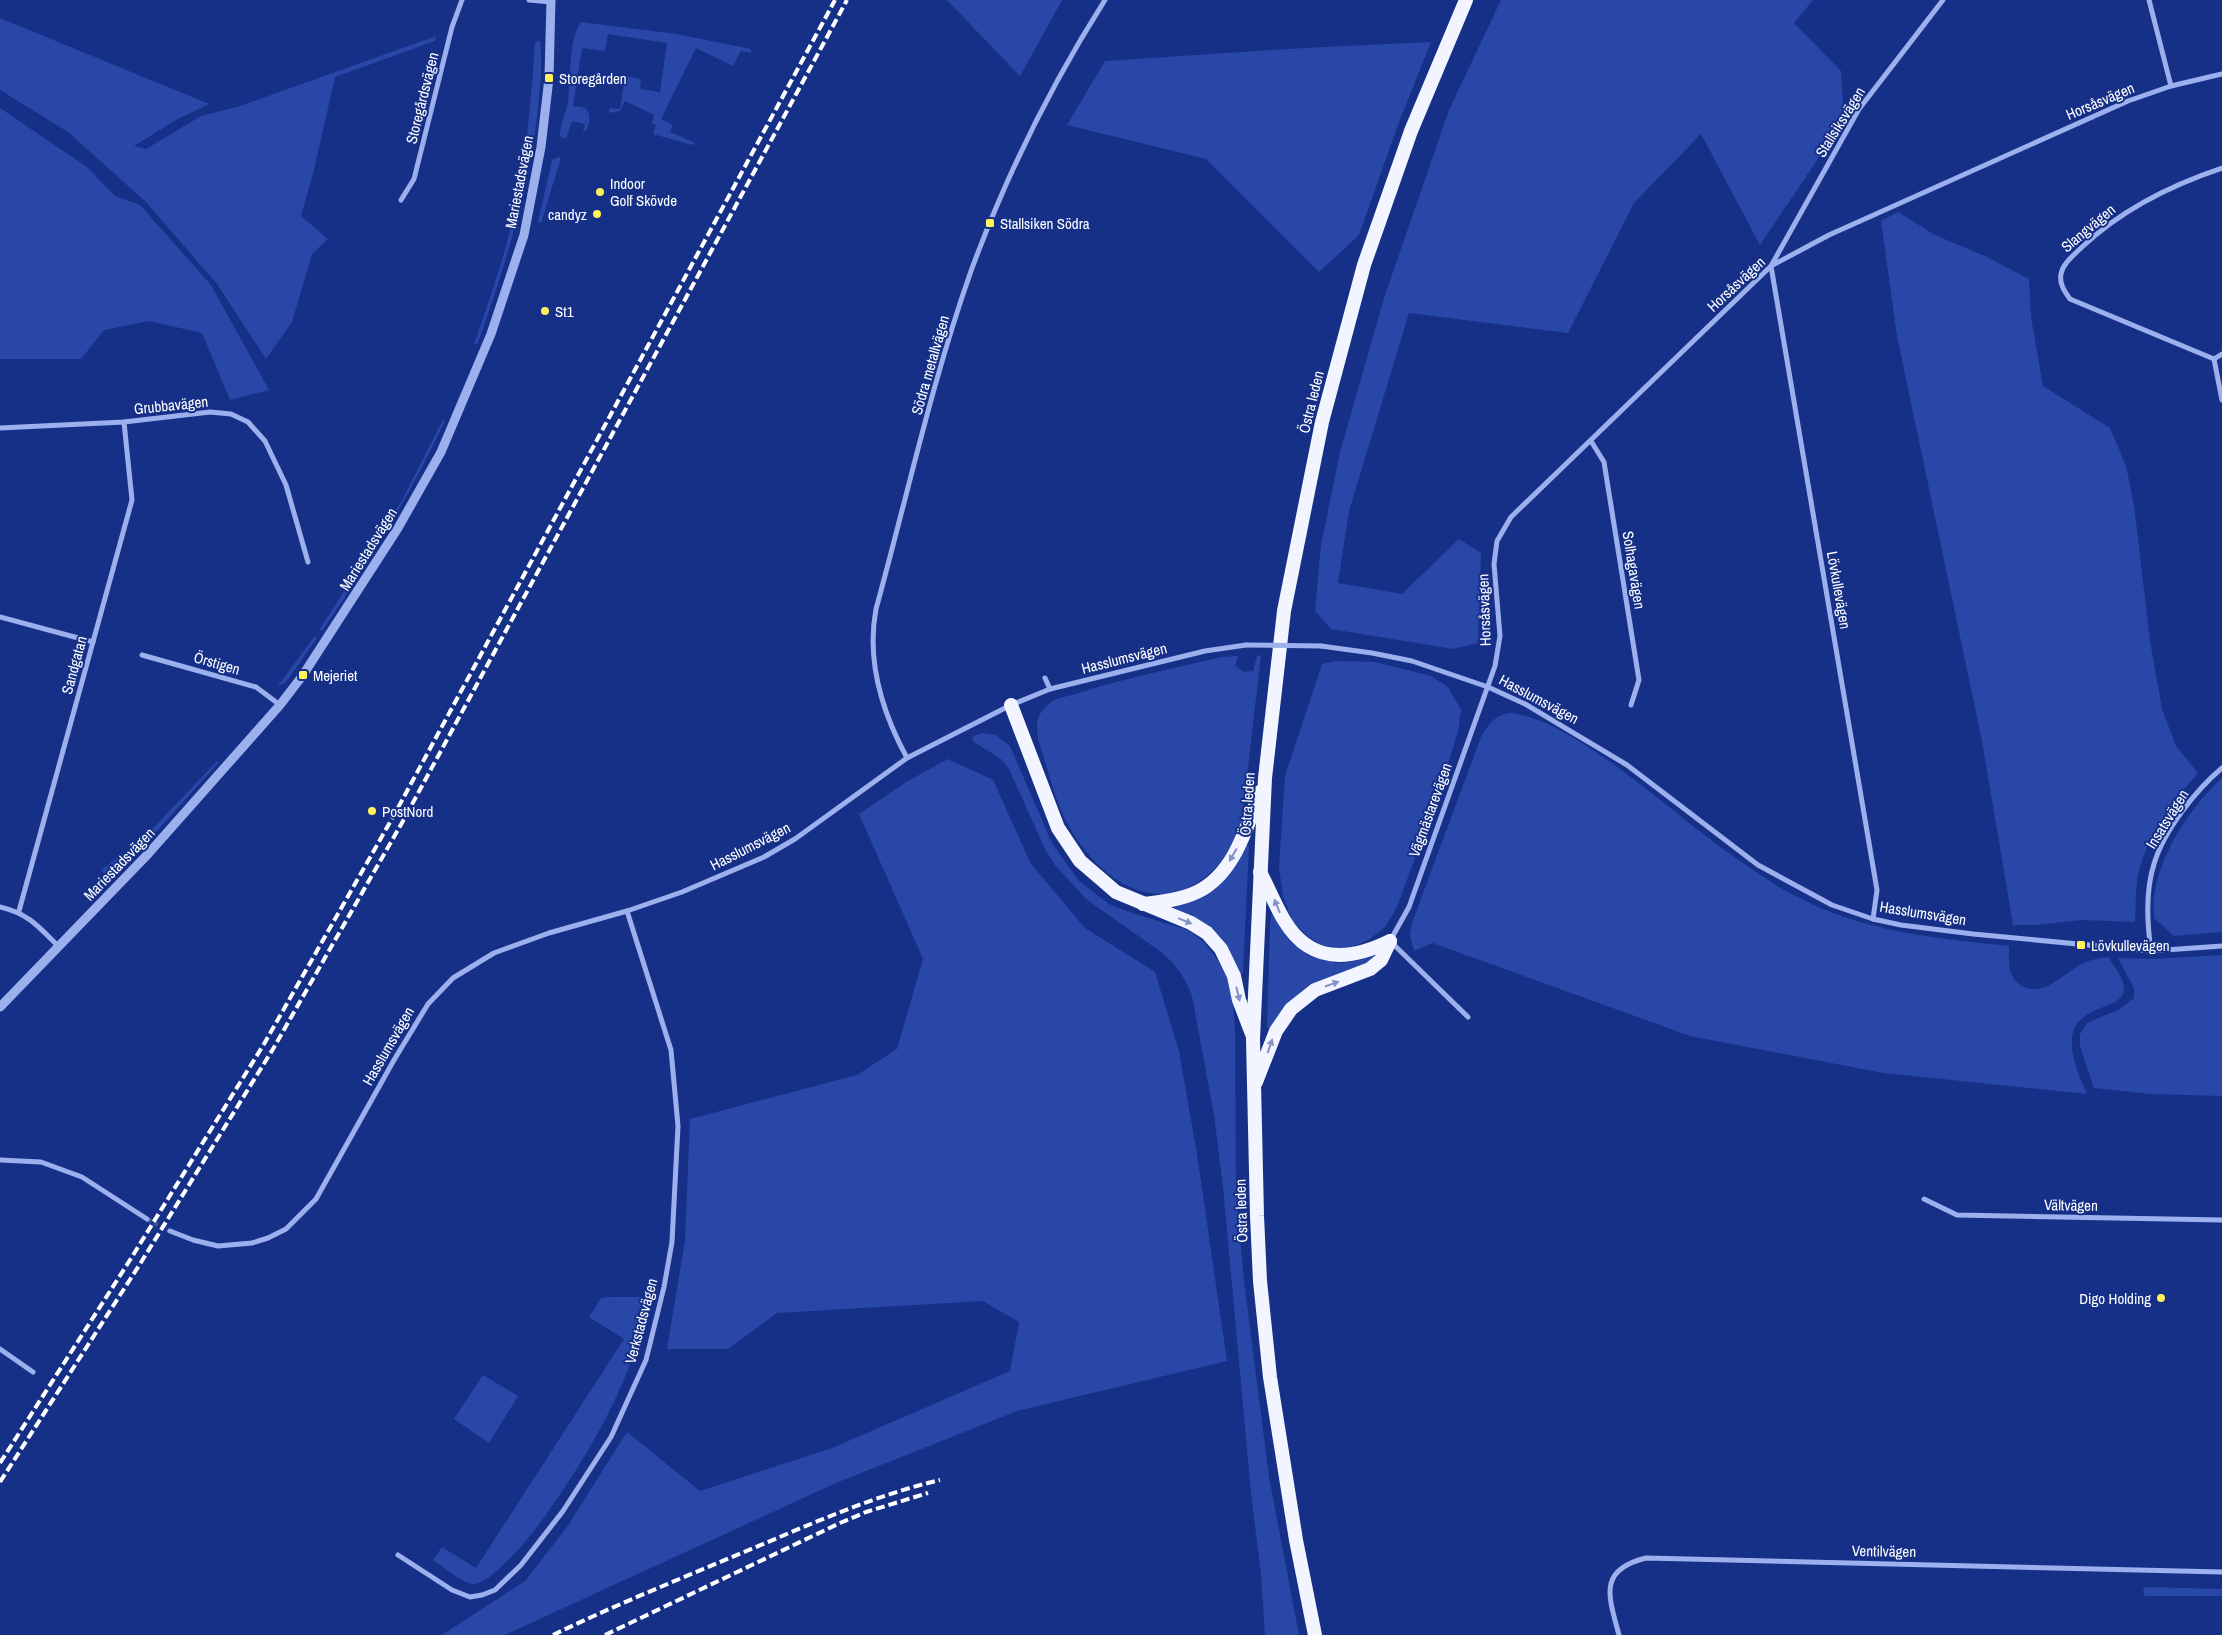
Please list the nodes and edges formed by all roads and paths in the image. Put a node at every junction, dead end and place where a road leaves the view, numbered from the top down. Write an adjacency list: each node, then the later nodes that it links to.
1 (462, 0): 11 (street, Storegårdsvägen)
2 (529, 0): 7 (street)
3 (1105, 0): 29 (street, Södra metallvägen)
4 (1466, 0): 31 (highway, Östra leden)
5 (1943, 0): 12 (street, Stallsiksvägen)
6 (2149, 0): 9 (street)
7 (551, 1): 27 (street, Mariestadsvägen)
8 (2222, 74): 9 (street, Horsåsvägen)
9 (2171, 86): 12 (street, Horsåsvägen)
10 (2222, 168): 14 (street, Slangvägen)
11 (401, 200)
12 (1772, 266): 18 (street, Horsåsvägen); 37 (street, Lövkullevägen)
13 (2222, 354): 14 (street)
14 (2214, 359): 15 (street)
15 (2222, 400)
16 (124, 422): 17 (street, Grubbavägen); 19 (street, Grubbavägen); 21 (street, Sandgatan)
17 (0, 428)
18 (1591, 441): 24 (street, Horsåsvägen); 28 (street, Solhagavägen)
19 (308, 562)
20 (0, 616): 21 (street)
21 (93, 642): 36 (street, Sandgatan)
22 (142, 655): 27 (street, Örstigen)
23 (1045, 678): 25 (street)
24 (1488, 686): 25 (street, Hasslumsvägen, bridge); 37 (street, Hasslumsvägen); 38 (street, Vägmästarevägen)
25 (1050, 689): 26 (street, Hasslumsvägen)
26 (1011, 704): 29 (street, Hasslumsvägen); 33 (highway)
27 (280, 705): 40 (street, Mariestadsvägen)
28 (1631, 705)
29 (907, 758): 35 (street, Hasslumsvägen)
30 (2222, 768): 41 (street, Insatsvägen)
31 (1265, 778): 32 (highway, Östra leden); 33 (highway, one-way to 33)
32 (1260, 870): 38 (highway, one-way to 32); 44 (highway, Östra leden)
33 (1143, 904): 44 (highway, one-way to 44)
34 (0, 907): 36 (street)
35 (627, 911): 50 (street, Hasslumsvägen); 53 (street, Verkstadsvägen)
36 (19, 912): 40 (street)
37 (1873, 918): 41 (street, Hasslumsvägen)
38 (1390, 941): 43 (street); 45 (highway, one-way to 38)
39 (2222, 946): 41 (street, Hasslumsvägen)
40 (59, 947): 42 (street, Mariestadsvägen)
41 (2151, 952)
42 (0, 1007)
43 (1468, 1016)
44 (1253, 1039): 45 (highway, Östra leden)
45 (1253, 1086): 55 (highway, Östra leden)
46 (0, 1160): 48 (street)
47 (1924, 1199): 49 (street, Vältvägen)
48 (148, 1219)
49 (2222, 1220)
50 (170, 1231)
51 (0, 1349): 52 (street)
52 (33, 1372)
53 (398, 1555)
54 (2222, 1572): 56 (street, Ventilvägen)
55 (1315, 1635)
56 (1619, 1635)

